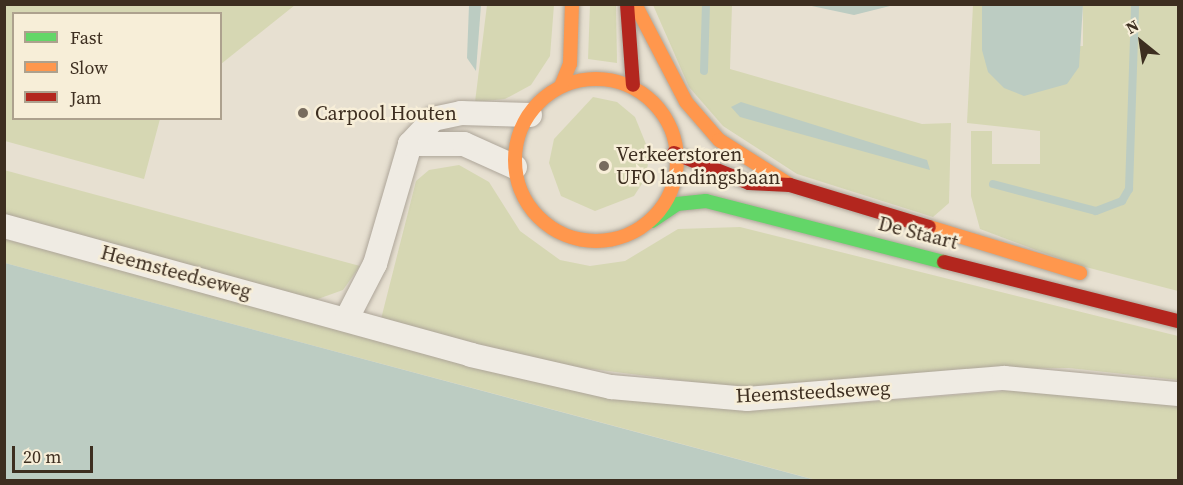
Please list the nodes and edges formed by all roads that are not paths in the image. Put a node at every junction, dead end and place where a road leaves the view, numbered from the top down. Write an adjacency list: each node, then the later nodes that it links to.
1 (572, 4): 5 (main road)
2 (627, 4): 4 (main road)
3 (635, 4): 10 (main road)
4 (633, 85): 5 (main road); 8 (main road)
5 (561, 86): 6 (main road)
6 (530, 115): 7 (street); 9 (main road)
7 (410, 144): 9 (street); 14 (street)
8 (675, 153): 10 (main road, De Staart); 11 (main road)
9 (515, 167): 11 (main road)
10 (790, 185): 13 (main road, De Staart)
11 (652, 221): 15 (main road, De Staart)
12 (4, 226): 14 (street, Heemsteedseweg)
13 (1098, 278)
14 (347, 318): 16 (street, Heemsteedseweg)
15 (1179, 321)
16 (1179, 394)

